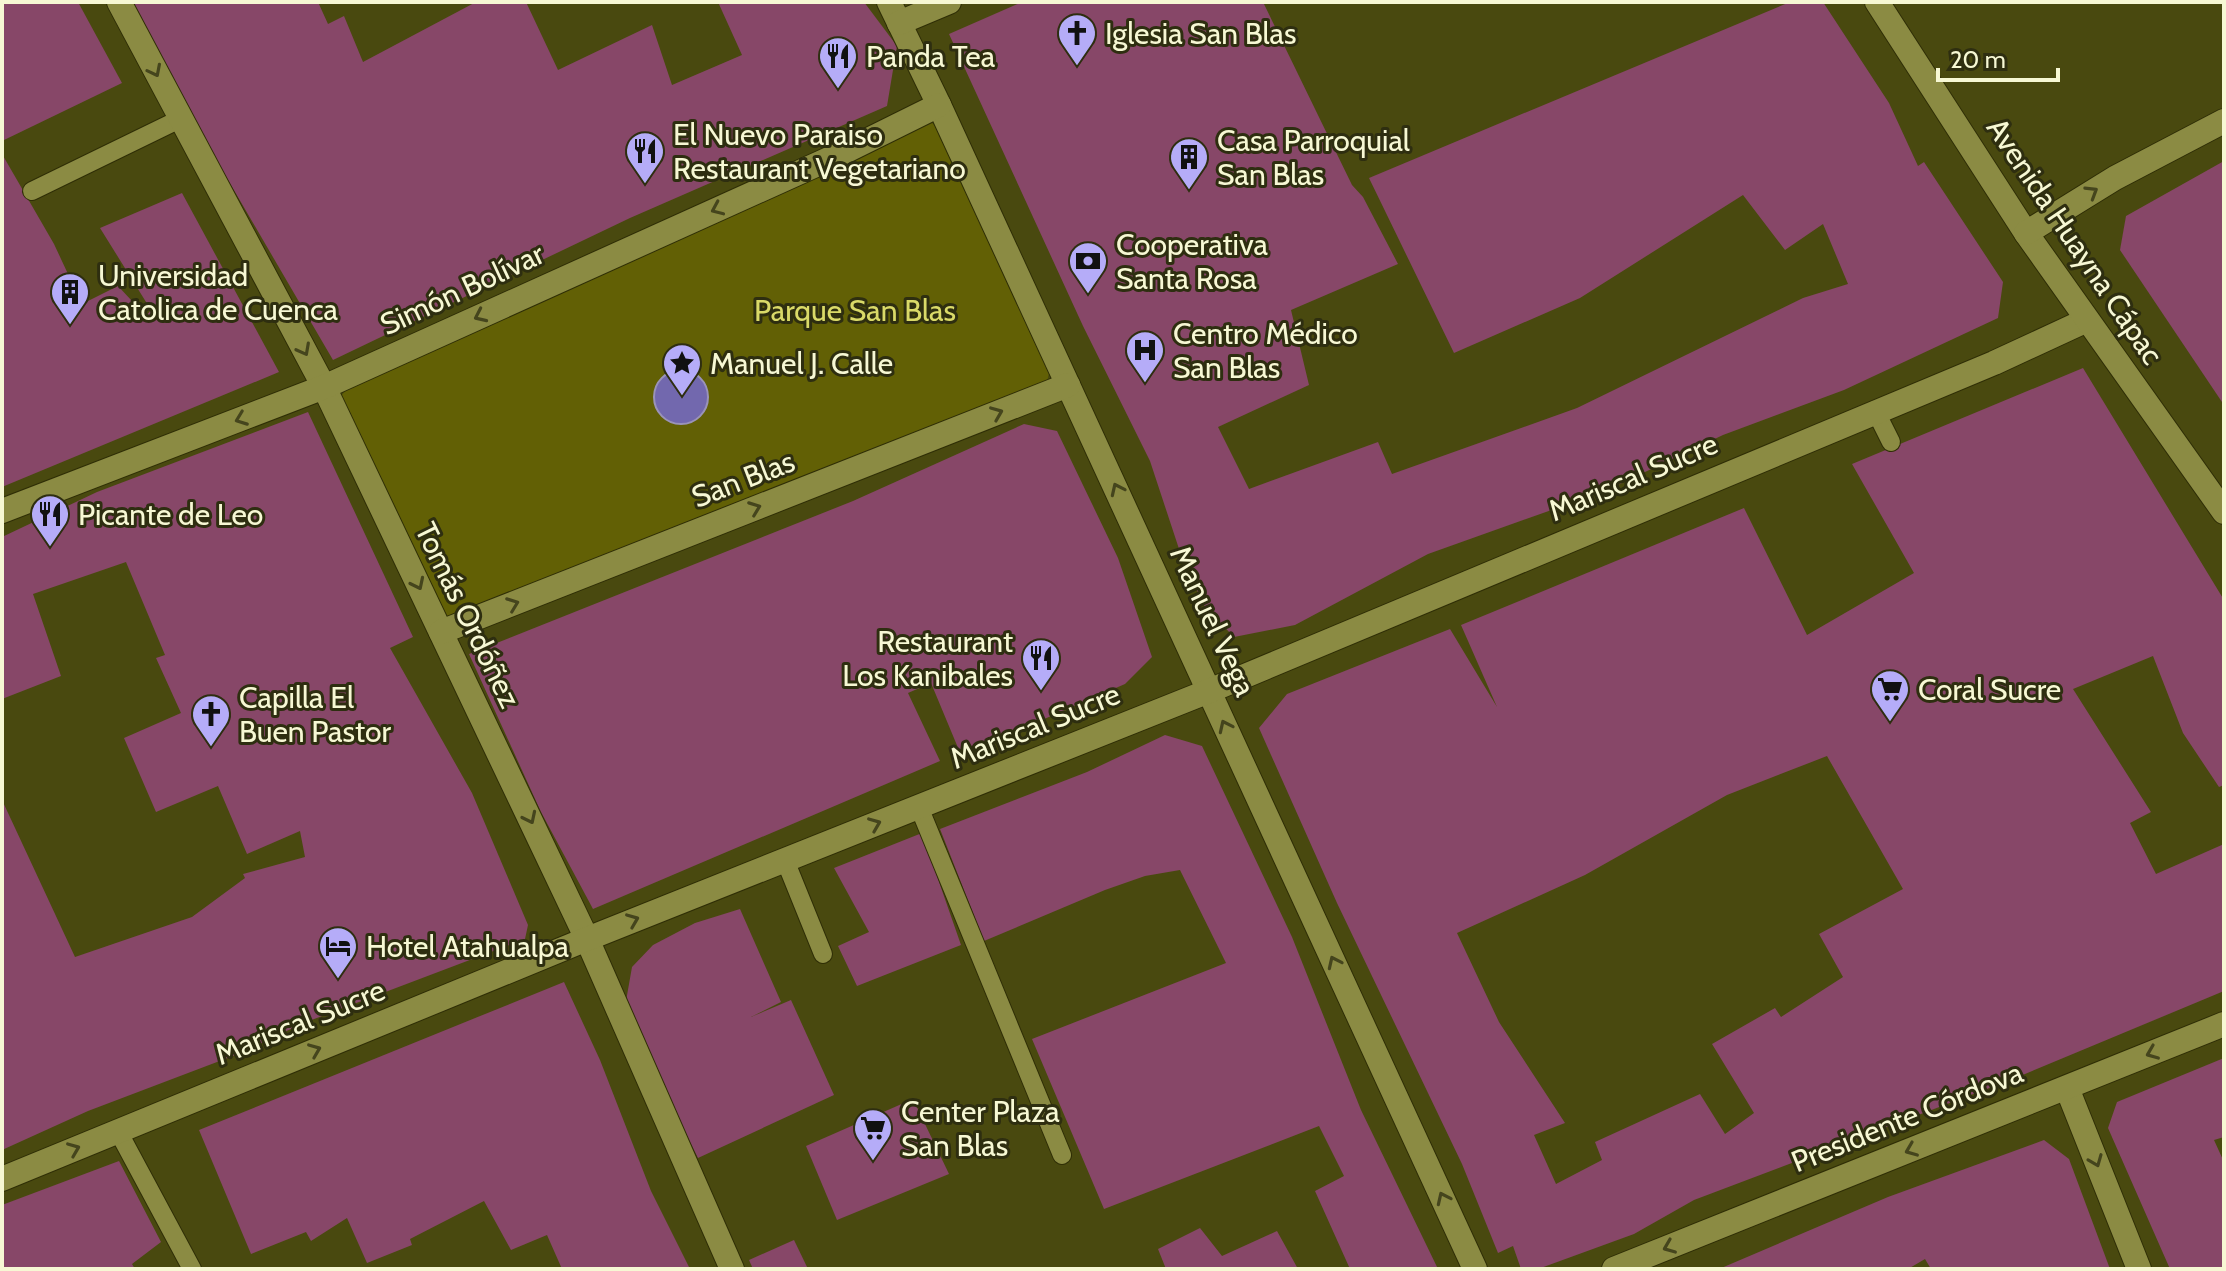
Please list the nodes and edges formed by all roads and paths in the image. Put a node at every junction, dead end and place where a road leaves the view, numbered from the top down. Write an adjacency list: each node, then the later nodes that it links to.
1 (119, 2): 6 (street, Tomás Ordóñez, one-way to 6)
2 (949, 2): 4 (street)
3 (1877, 2): 9 (street, Avenida Huayna Cápac)
4 (894, 12): 5 (street, Manuel Vega)
5 (939, 105): 11 (street, Manuel Vega); 12 (street, Simón Bolívar, one-way to 12)
6 (180, 119): 8 (lane); 12 (street, Tomás Ordóñez, one-way to 12)
7 (2224, 121): 9 (street, one-way to 7)
8 (32, 191)
9 (2026, 233): 10 (street, Avenida Huayna Cápac)
10 (2087, 320): 13 (street, Mariscal Sucre); 16 (street, Avenida Huayna Cápac)
11 (1068, 385): 17 (street, San Blas, one-way to 11); 18 (street, Manuel Vega, one-way to 11)
12 (324, 387): 15 (street, Simón Bolívar, one-way to 15); 17 (street, Tomás Ordóñez, one-way to 17)
13 (1875, 410): 14 (lane); 18 (street, Mariscal Sucre)
14 (1891, 442)
15 (2, 511)
16 (2224, 512)
17 (441, 632): 21 (street, Tomás Ordóñez, one-way to 21)
18 (1209, 691): 19 (street, Mariscal Sucre); 30 (street, Manuel Vega, one-way to 18)
19 (919, 807): 20 (street, Mariscal Sucre, one-way to 19); 26 (lane)
20 (785, 860): 21 (street, Mariscal Sucre, one-way to 20); 22 (lane)
21 (587, 939): 25 (street, Mariscal Sucre, one-way to 21); 29 (street, Tomás Ordóñez)
22 (823, 954)
23 (2224, 1024): 24 (street, Presidente Córdova, one-way to 24)
24 (2067, 1088): 31 (street, Presidente Córdova, one-way to 31); 32 (street, one-way to 32)
25 (118, 1131): 27 (street, Mariscal Sucre, one-way to 25); 28 (lane)
26 (1062, 1155)
27 (2, 1179)
28 (192, 1269)
29 (732, 1269)
30 (1475, 1269)
31 (1614, 1269)
32 (2139, 1269)

